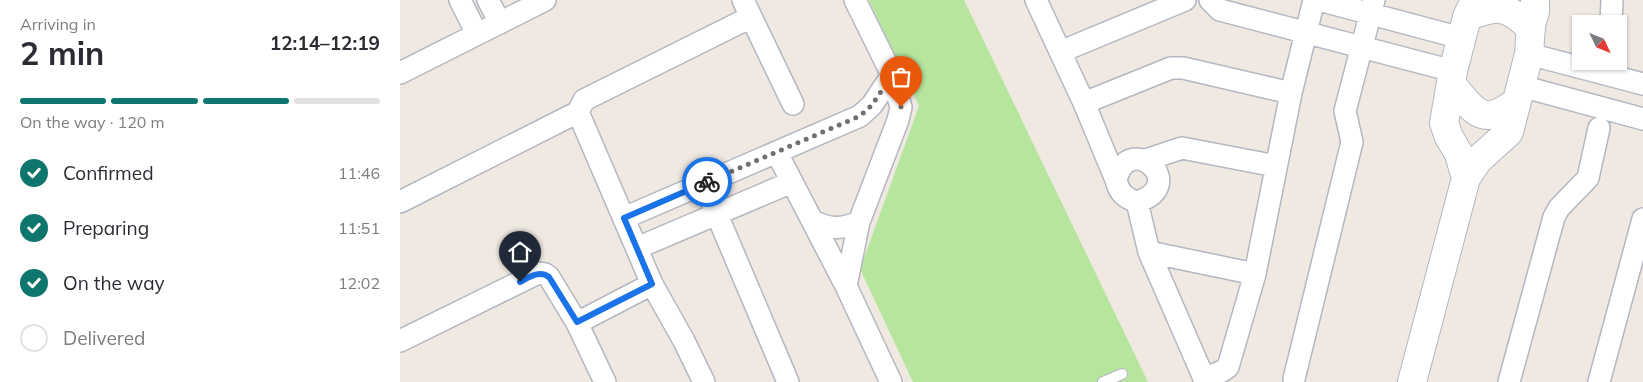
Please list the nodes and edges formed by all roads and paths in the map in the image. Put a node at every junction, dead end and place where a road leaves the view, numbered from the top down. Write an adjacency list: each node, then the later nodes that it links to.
1 (460, 0): 18 (street)
2 (488, 0): 16 (street)
3 (545, 0): 16 (street)
4 (855, 0): 23 (street)
5 (1036, 0): 21 (street)
6 (1184, 0): 21 (street)
7 (1210, 0): 17 (street)
8 (1314, 0): 17 (street)
9 (1319, 0): 12 (street)
10 (1535, 0): 19 (street)
11 (1612, 0): 14 (street)
12 (1372, 7): 15 (street); 20 (street)
13 (747, 9): 29 (street); 30 (street)
14 (1611, 15)
15 (1468, 18): 19 (street); 24 (street)
16 (500, 23): 18 (street)
17 (1306, 32): 20 (street); 26 (street)
18 (477, 34): 22 (street)
19 (1530, 42): 25 (street); 27 (street)
20 (1362, 47): 24 (street); 60 (street)
21 (1060, 52): 28 (street)
22 (400, 73)
23 (892, 75): 31 (street); 34 (street)
24 (1452, 77): 27 (street); 39 (street)
25 (1643, 84)
26 (1291, 93): 28 (street); 38 (street)
27 (1519, 94): 32 (street); 39 (street)
28 (1084, 103): 40 (street)
29 (793, 104)
30 (578, 112): 44 (street); 47 (street)
31 (860, 116): 34 (street); 35 (street)
32 (1643, 119)
33 (1599, 128): 67 (street)
34 (891, 137): 49 (street)
35 (777, 153): 37 (street); 41 (street)
36 (1146, 160): 38 (street); 40 (street); 45 (street)
37 (748, 165): 42 (street); 43 (street)
38 (1276, 166): 53 (street)
39 (1466, 178): 66 (street)
40 (1116, 180): 45 (street)
41 (792, 182): 43 (street); 48 (street)
42 (704, 184): 46 (street); 47 (street)
43 (762, 196): 46 (street)
44 (400, 202)
45 (1138, 202): 52 (street)
46 (717, 214): 51 (street); 63 (street)
47 (624, 218): 51 (street)
48 (813, 221): 49 (street); 55 (street)
49 (859, 222): 55 (street)
50 (1642, 227): 56 (street)
51 (637, 248): 54 (street)
52 (1149, 252): 53 (street); 53 (street)
53 (1255, 274)
54 (652, 284): 57 (street); 62 (street)
55 (846, 286): 64 (street)
56 (1623, 291): 68 (street); 69 (street)
57 (577, 322): 58 (street); 61 (street)
58 (400, 341)
59 (1122, 374): 65 (lane)
60 (1294, 379)
61 (604, 381)
62 (704, 382)
63 (788, 382)
64 (891, 382)
65 (1103, 382)
66 (1412, 382)
67 (1509, 382)
68 (1599, 382)
69 (1614, 382)

